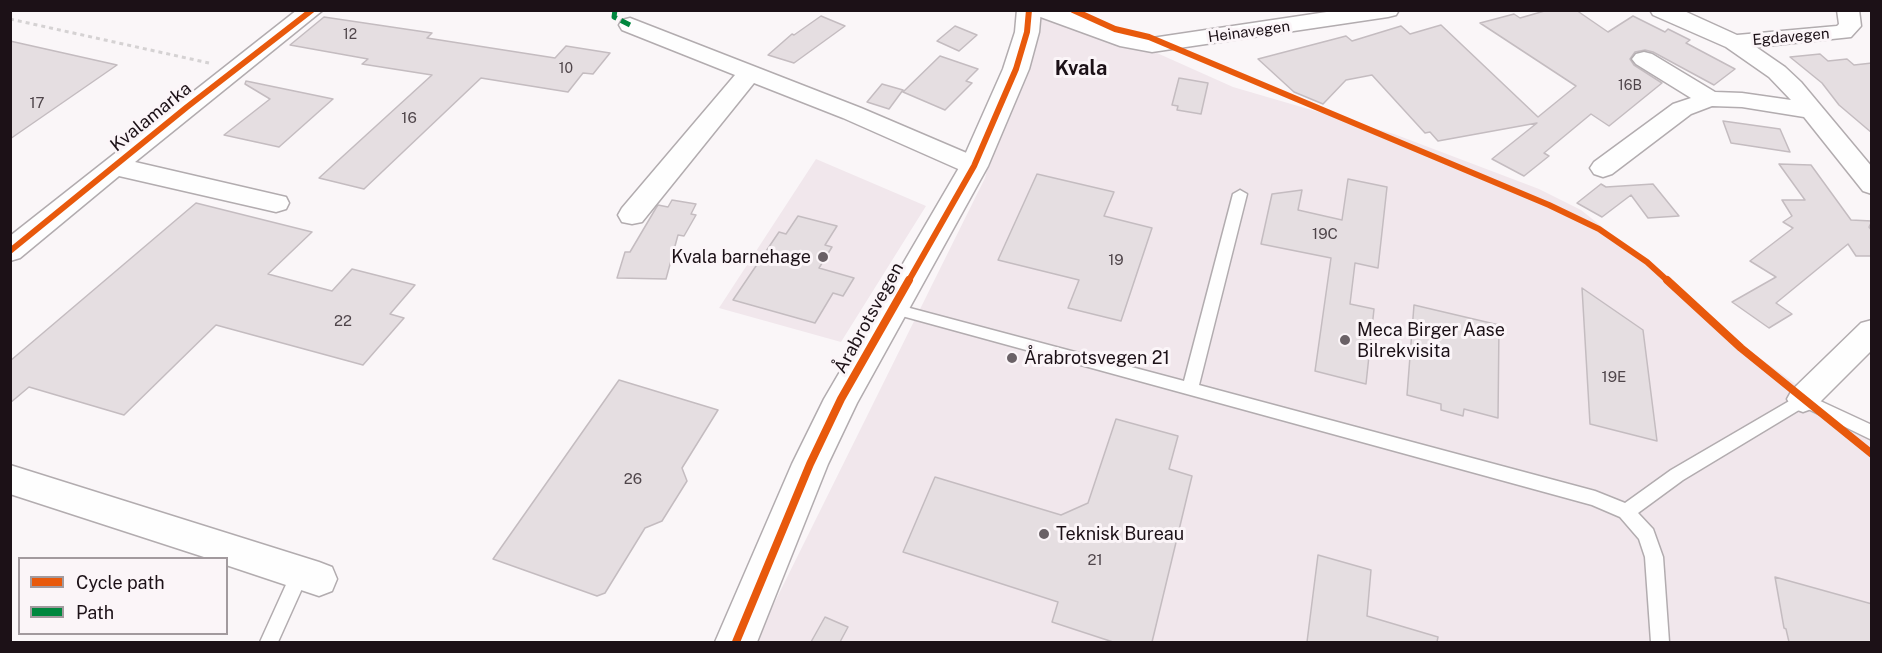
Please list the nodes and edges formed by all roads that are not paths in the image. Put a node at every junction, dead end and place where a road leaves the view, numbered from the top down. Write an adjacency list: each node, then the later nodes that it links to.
1 (312, 10): 13 (street, Kvalamarka)
2 (1029, 10): 14 (main road, Årabrotsvegen)
3 (1043, 10): 4 (street, Heinavegen)
4 (1388, 10)
5 (1661, 10): 8 (street)
6 (630, 25): 10 (street)
7 (1853, 26): 8 (street, Egdavegen)
8 (1734, 42): 12 (street)
9 (1644, 59): 11 (street)
10 (750, 72): 14 (street); 19 (street)
11 (1710, 99): 12 (street); 15 (street)
12 (1813, 111): 16 (street)
13 (114, 166): 18 (street, Kvalamarka); 20 (street, Kvalamarka)
14 (974, 166): 21 (main road, Årabrotsvegen)
15 (1603, 168)
16 (1867, 173)
17 (1240, 194): 23 (lane)
18 (276, 204)
19 (632, 214)
20 (10, 251)
21 (891, 308): 23 (lane); 30 (main road, Årabrotsvegen)
22 (1872, 331): 24 (street)
23 (1190, 388): 27 (lane)
24 (1803, 399): 25 (lane); 27 (lane)
25 (1872, 433)
26 (10, 479): 28 (street)
27 (1626, 512): 31 (lane)
28 (309, 576): 29 (lane)
29 (269, 642)
30 (736, 642)
31 (1660, 642)

